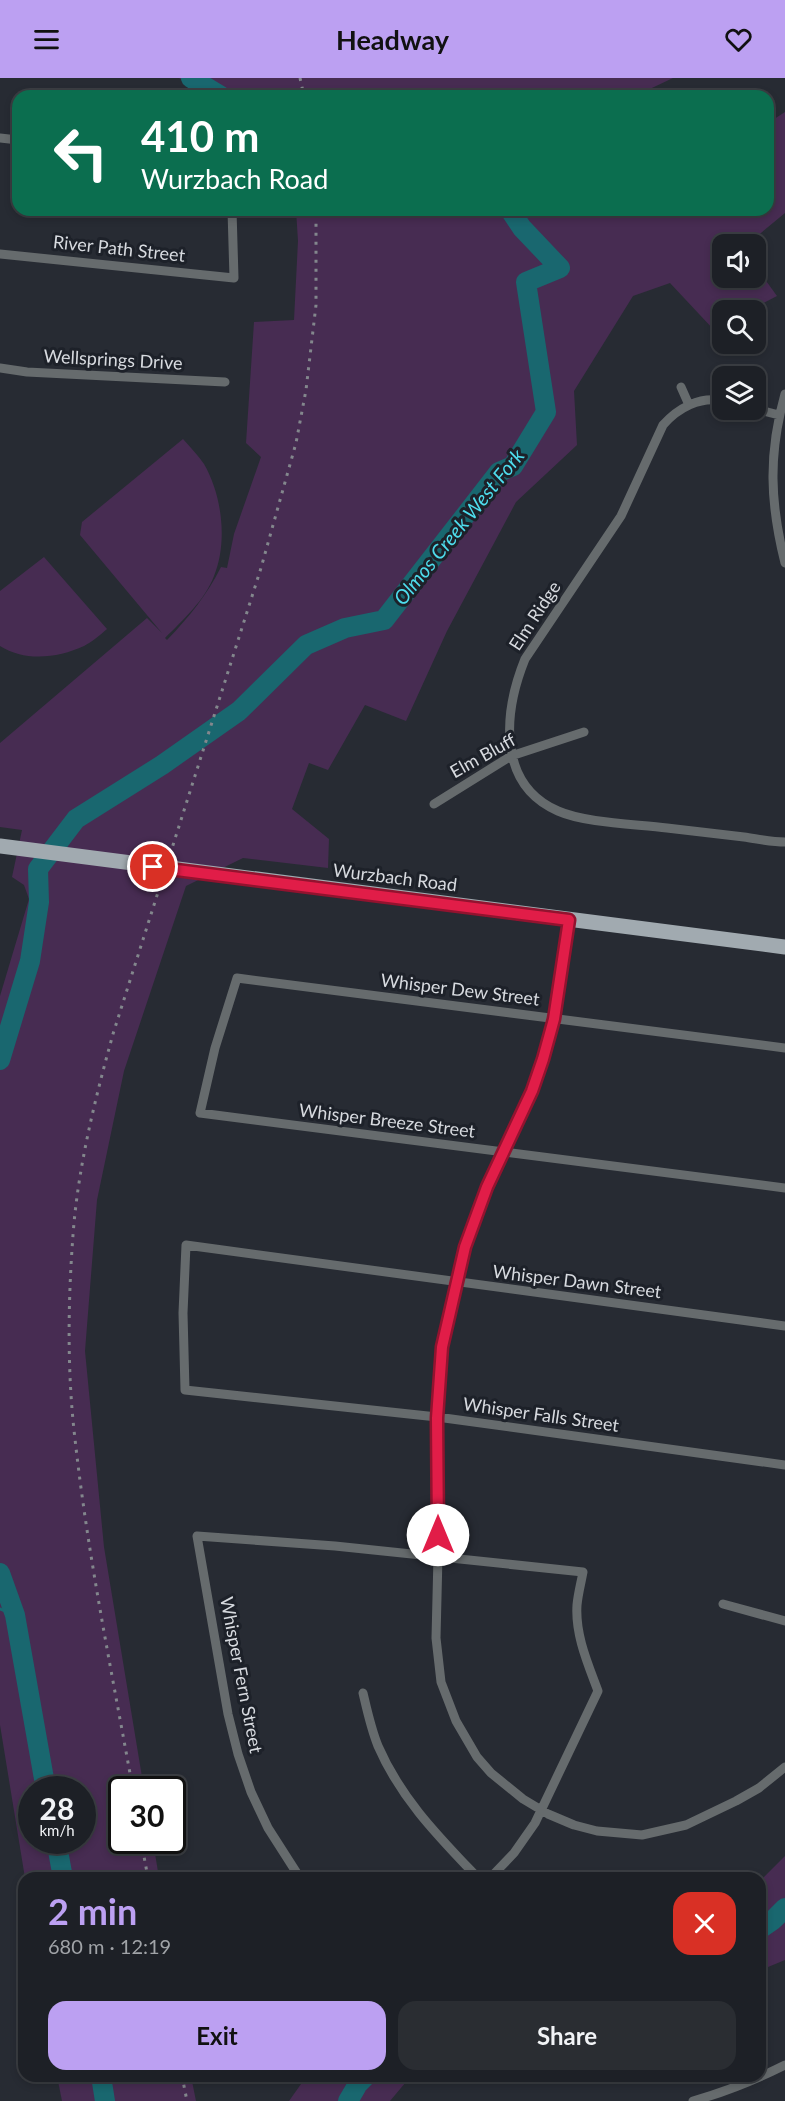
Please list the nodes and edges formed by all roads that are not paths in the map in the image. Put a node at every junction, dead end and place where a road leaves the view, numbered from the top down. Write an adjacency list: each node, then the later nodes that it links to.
1 (232, 216): 2 (street, River Path Street)
2 (0, 254)
3 (0, 368): 4 (street, Wellsprings Drive)
4 (225, 382)
5 (681, 387): 8 (street)
6 (785, 394): 10 (street)
7 (712, 400): 8 (street, Elm Ridge)
8 (689, 405): 13 (street, Elm Ridge)
9 (766, 412): 10 (street)
10 (779, 415): 11 (street)
11 (785, 563)
12 (584, 732): 13 (street, Elm Bluff)
13 (511, 756): 14 (street, Elm Bluff); 15 (street, Elm Ridge)
14 (434, 804)
15 (785, 842)
16 (0, 846): 17 (main road, Wurzbach Road)
17 (569, 920): 18 (main road, Wurzbach Road); 19 (street)
18 (785, 947)
19 (554, 1019): 20 (street, Whisper Dew Street); 21 (street, Whisper Dew Street); 22 (street)
20 (785, 1048)
21 (200, 1113): 22 (street, Whisper Breeze Street)
22 (503, 1152): 23 (street, Whisper Breeze Street); 24 (street)
23 (785, 1188)
24 (459, 1283): 25 (street, Whisper Dawn Street); 26 (street, Whisper Dawn Street); 27 (street)
25 (785, 1326)
26 (185, 1390): 27 (street, Whisper Falls Street)
27 (437, 1418): 28 (street, Whisper Falls Street); 29 (street)
28 (785, 1465)
29 (438, 1556): 34 (street); 34 (street); 35 (street, Whisper Fern Street)
30 (723, 1604): 31 (street)
31 (785, 1621)
32 (363, 1693): 36 (street)
33 (785, 1767): 34 (street)
34 (541, 1810): 37 (street)
35 (296, 1872)
36 (472, 1872)
37 (496, 1872)
38 (785, 2065): 39 (street)
39 (766, 2075)
40 (750, 2082): 41 (street)
41 (693, 2101)

